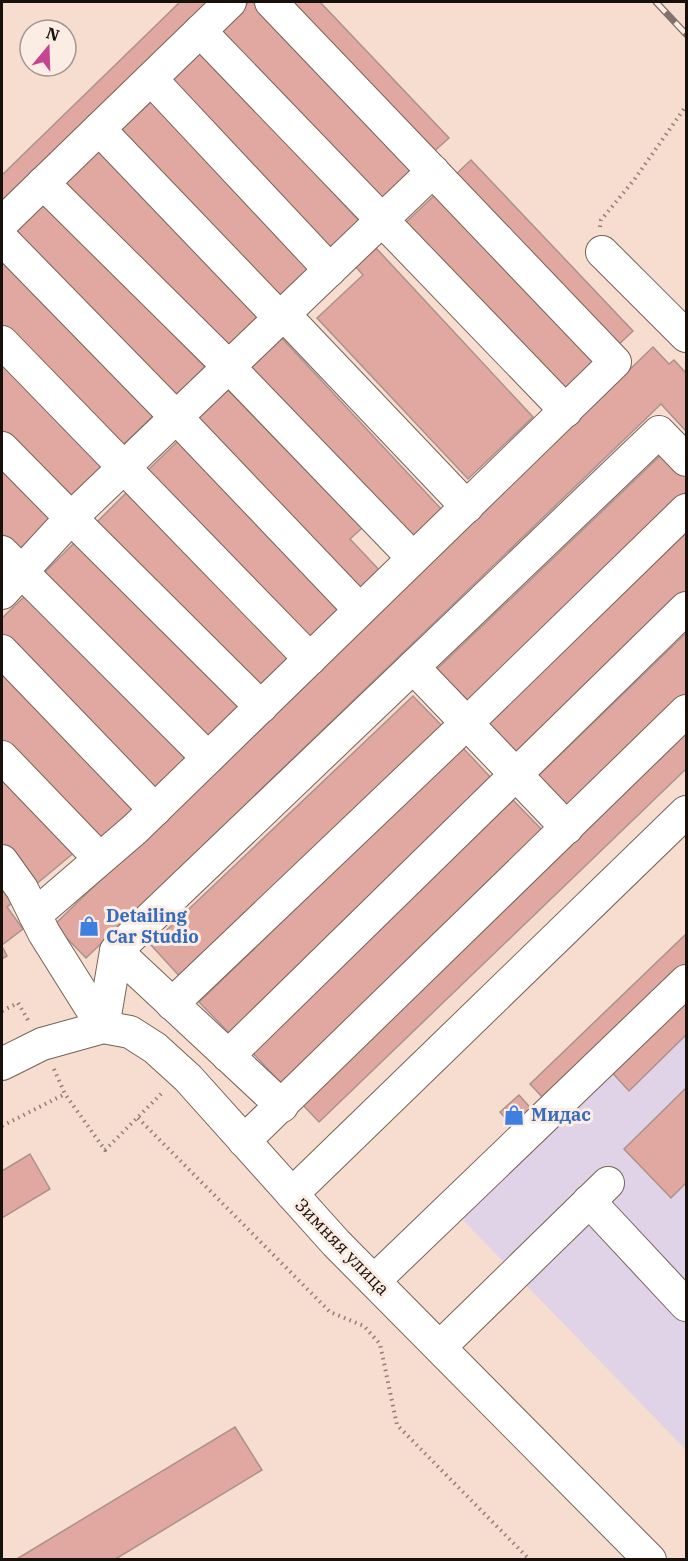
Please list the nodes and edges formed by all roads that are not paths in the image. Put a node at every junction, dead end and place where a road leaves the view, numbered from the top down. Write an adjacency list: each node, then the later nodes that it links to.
1 (230, 2): 3 (street)
2 (271, 2): 6 (street)
3 (200, 31): 4 (street); 8 (street)
4 (150, 79): 5 (street); 12 (street)
5 (99, 129): 7 (street); 13 (street)
6 (433, 171): 8 (street); 17 (street)
7 (43, 183): 9 (street); 16 (street)
8 (381, 220): 12 (street); 17 (street)
9 (2, 223)
10 (2, 239): 18 (street)
11 (602, 252): 14 (street)
12 (330, 270): 13 (street)
13 (280, 318): 16 (street); 22 (street)
14 (687, 336)
15 (2, 342): 21 (street)
16 (229, 367): 18 (street); 25 (street)
17 (566, 411): 22 (street)
18 (177, 417): 21 (street); 28 (street)
19 (2, 448): 24 (street)
20 (687, 460): 31 (street)
21 (124, 467): 24 (street); 30 (street)
22 (467, 507): 25 (street)
23 (687, 510): 34 (street)
24 (71, 518): 26 (street); 32 (street)
25 (413, 558): 28 (street)
26 (8, 572): 36 (street)
27 (687, 608): 37 (street)
28 (360, 610): 30 (street)
29 (2, 651): 38 (street)
30 (310, 659): 32 (street)
31 (413, 667): 34 (street); 44 (street)
32 (261, 707): 36 (street)
33 (687, 711): 40 (street)
34 (467, 723): 37 (street); 46 (street)
35 (2, 757): 41 (street)
36 (208, 758): 38 (street)
37 (516, 774): 40 (street); 48 (street)
38 (155, 810): 41 (street)
39 (687, 812): 52 (street)
40 (567, 828): 50 (street)
41 (100, 859): 43 (street)
42 (2, 861): 43 (street)
43 (35, 915): 47 (street)
44 (116, 951): 46 (street); 47 (street)
45 (687, 981): 53 (street)
46 (172, 1004): 48 (street)
47 (103, 1027): 49 (street, Зимняя улица); 51 (street, Зимняя улица)
48 (228, 1056): 50 (street)
49 (2, 1064)
50 (282, 1106): 51 (street)
51 (244, 1141): 52 (street, Зимняя улица)
52 (292, 1194): 53 (street, Зимняя улица)
53 (374, 1281): 55 (street, Зимняя улица)
54 (687, 1305): 55 (street)
55 (440, 1347): 56 (street, Зимняя улица)
56 (650, 1560)

